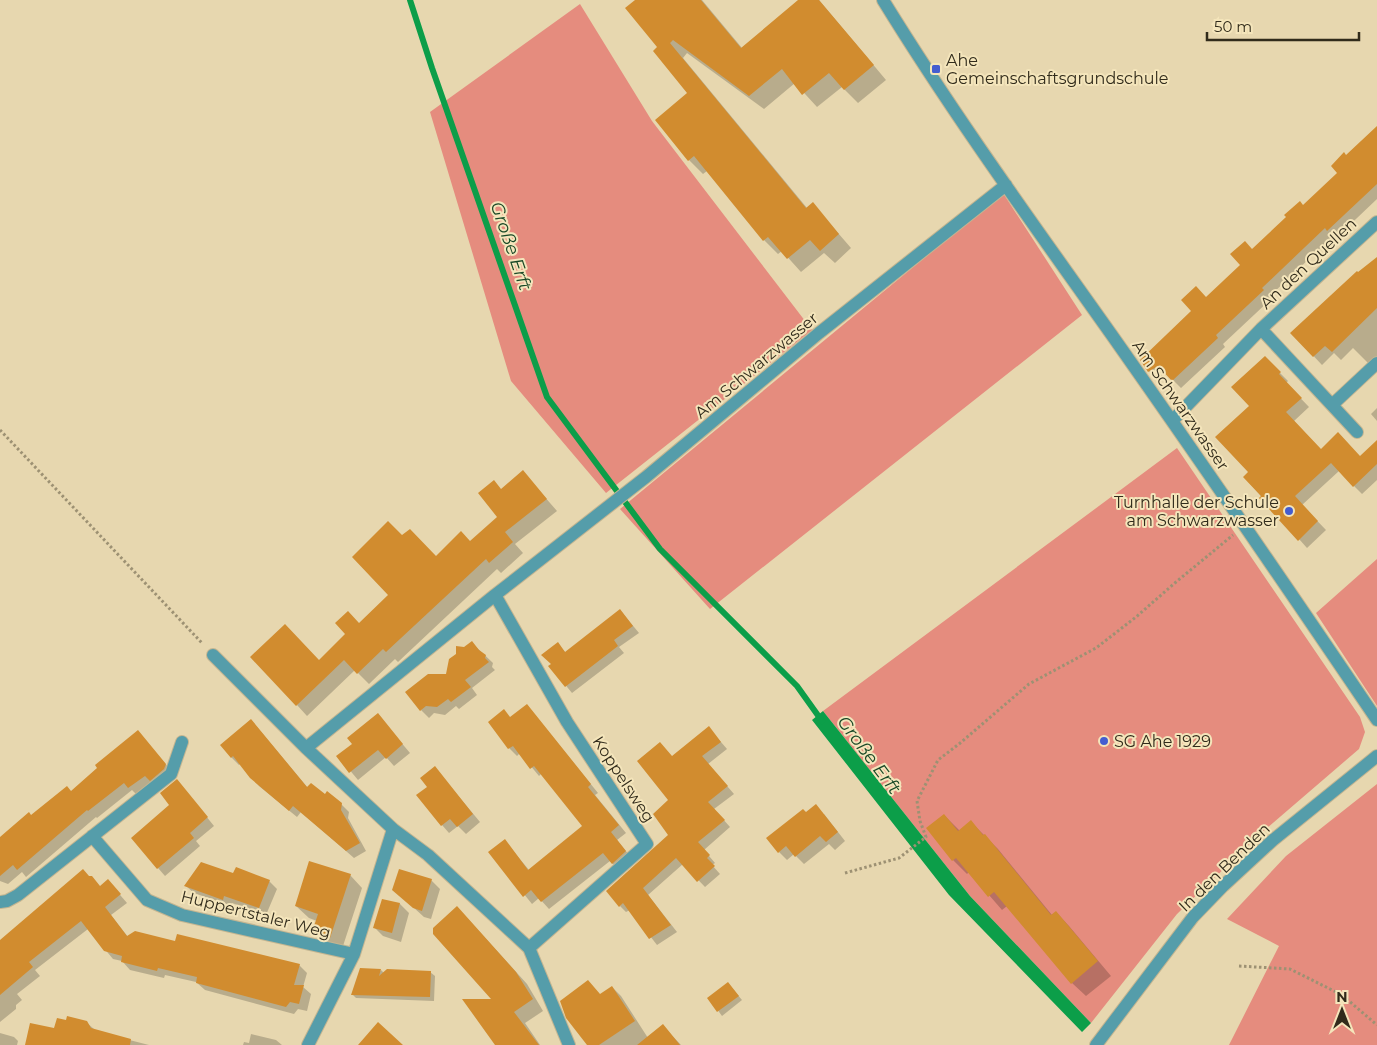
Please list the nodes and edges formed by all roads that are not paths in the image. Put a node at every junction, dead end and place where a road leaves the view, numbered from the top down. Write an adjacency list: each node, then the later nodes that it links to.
1 (883, 0): 2 (street, Am Schwarzwasser)
2 (1006, 185): 7 (street, Am Schwarzwasser); 9 (street, Am Schwarzwasser)
3 (1377, 222): 4 (street, An den Quellen)
4 (1262, 329): 6 (street, An den Quellen); 7 (street, An den Quellen)
5 (1377, 363): 6 (street)
6 (1332, 405): 8 (street, An den Quellen)
7 (1172, 421): 11 (street, Am Schwarzwasser)
8 (1357, 432)
9 (495, 596): 13 (street); 18 (street, Koppelsweg)
10 (213, 655): 13 (street)
11 (1377, 720)
12 (182, 742): 16 (street)
13 (306, 748): 15 (street)
14 (1377, 756): 22 (street, In den Benden)
15 (393, 828): 18 (street); 19 (street)
16 (92, 836): 17 (street); 19 (street, Huppertstaler Weg)
17 (0, 902)
18 (529, 948): 21 (street)
19 (354, 954): 20 (street)
20 (308, 1045)
21 (569, 1045)
22 (1096, 1045)

